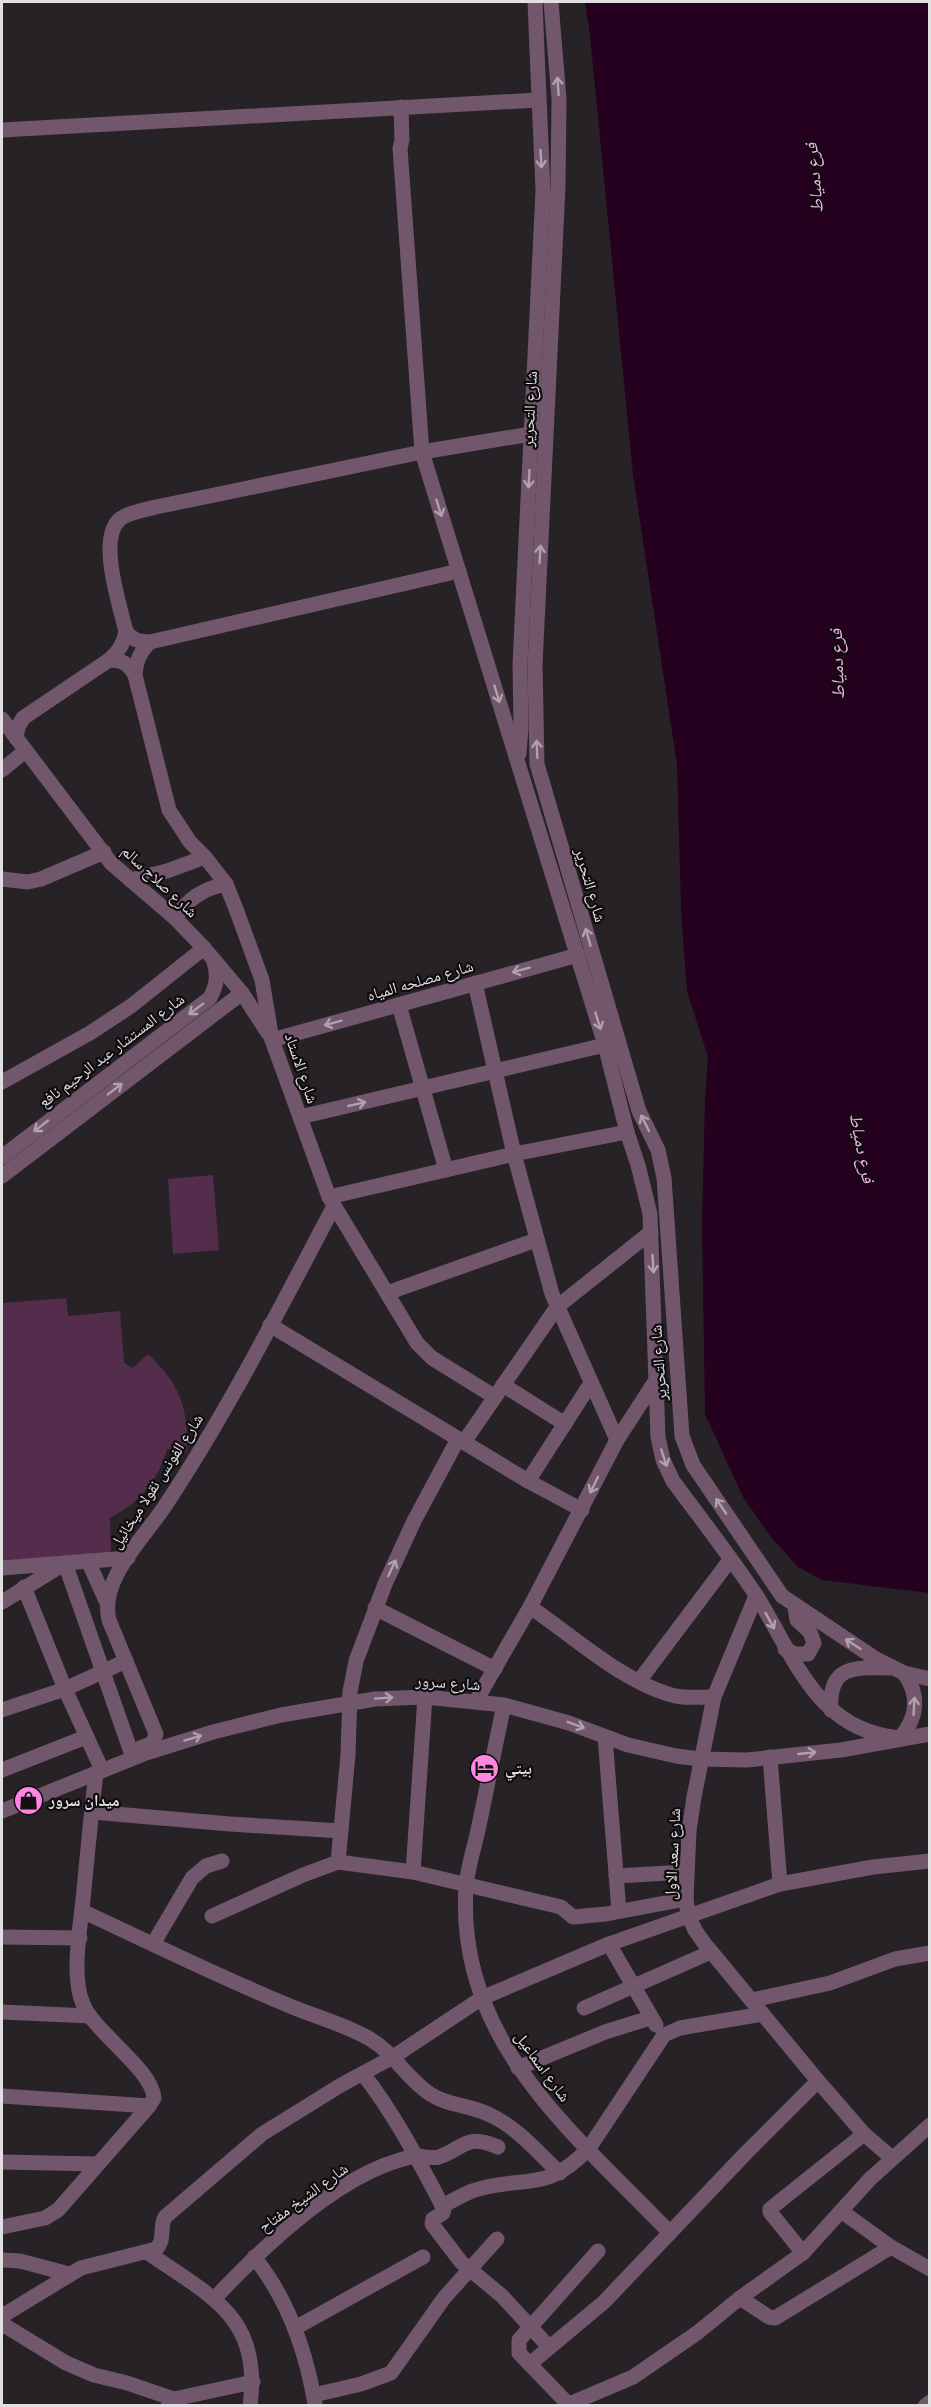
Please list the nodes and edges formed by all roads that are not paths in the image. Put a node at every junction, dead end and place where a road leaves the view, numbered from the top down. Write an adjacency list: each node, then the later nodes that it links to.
1 (535, 5): 2 (street); 3 (street, شارع التحرير)
2 (552, 7): 4 (street, شارع التحرير)
3 (536, 44): 4 (street); 5 (street, شارع التحرير)
4 (555, 48): 39 (street, شارع التحرير, one-way to 4)
5 (538, 100): 6 (street); 8 (street, شارع التحرير, one-way to 8)
6 (397, 108): 7 (street); 9 (street, شارع التحرير)
7 (2, 130)
8 (531, 434): 9 (street); 19 (street, شارع التحرير, one-way to 19)
9 (422, 452): 10 (street, شارع التحرير, one-way to 10); 11 (street)
10 (459, 571): 12 (street); 19 (street, شارع التحرير, one-way to 19)
11 (126, 632): 12 (street); 13 (street)
12 (150, 642): 14 (street)
13 (109, 660): 14 (street); 15 (street)
14 (135, 675): 22 (street, شارع الاستاد)
15 (32, 711): 16 (street); 17 (street)
16 (2, 716): 17 (street, شارع صلاح سالم)
17 (16, 738): 18 (street, شارع صلاح سالم)
18 (25, 751): 20 (street); 21 (street, شارع صلاح سالم)
19 (518, 761): 28 (street, شارع التحرير)
20 (2, 770)
21 (104, 852): 23 (street); 24 (street, شارع صلاح سالم)
22 (205, 857): 24 (street); 25 (street, شارع الاستاد)
23 (2, 879)
24 (130, 880): 26 (street, شارع صلاح سالم)
25 (226, 884): 26 (street); 32 (street, شارع الاستاد)
26 (175, 918): 27 (street, شارع صلاح سالم)
27 (208, 954): 30 (street, شارع صلاح سالم); 35 (street); 42 (street, شارع المستشار عبد الرحيم نافع, one-way to 42)
28 (578, 955): 29 (street, شارع مصلحه المياه, one-way to 29); 33 (street, شارع التحرير, one-way to 33)
29 (474, 983): 31 (street, شارع مصلحه المياه); 34 (street)
30 (242, 993): 32 (street, شارع صلاح سالم); 44 (street, شارع المستشار عبد الرحيم نافع, one-way to 30)
31 (399, 1005): 32 (street, شارع مصلحه المياه, one-way to 32); 36 (street)
32 (272, 1040): 37 (street, شارع الاستاد)
33 (605, 1045): 34 (street); 38 (street, شارع التحرير)
34 (495, 1073): 36 (street); 41 (street)
35 (2, 1082)
36 (423, 1089): 37 (street, one-way to 36); 43 (street)
37 (300, 1117): 47 (street, شارع الاستاد)
38 (627, 1132): 40 (street, شارع التحرير); 41 (street)
39 (655, 1144): 40 (street); 45 (street, شارع التحرير)
40 (633, 1151): 46 (street, شارع التحرير)
41 (513, 1154): 43 (street); 49 (street)
42 (2, 1156)
43 (446, 1170): 47 (street)
44 (2, 1176)
45 (664, 1186): 46 (street); 71 (street, شارع التحرير, one-way to 45)
46 (645, 1191): 48 (street, شارع التحرير)
47 (331, 1202): 50 (street, شارع الاستاد); 52 (street, شارع الفونس نقولا ميخائيل)
48 (651, 1232): 51 (street); 53 (street, شارع التحرير, one-way to 53)
49 (536, 1240): 50 (street); 51 (street)
50 (387, 1293): 55 (street, شارع الاستاد)
51 (557, 1307): 54 (street); 55 (street)
52 (270, 1326): 58 (street); 61 (street, شارع الفونس نقولا ميخائيل)
53 (656, 1380): 57 (street); 62 (street, شارع التحرير, one-way to 62)
54 (591, 1383): 56 (street); 57 (street)
55 (499, 1391): 56 (street, شارع الاستاد); 58 (street)
56 (566, 1424): 59 (street)
57 (617, 1440): 60 (street, one-way to 60)
58 (461, 1441): 59 (street); 72 (street, one-way to 58)
59 (528, 1481): 60 (street)
60 (582, 1510): 70 (street)
61 (128, 1558): 63 (street); 69 (street, شارع الفونس نقولا ميخائيل)
62 (730, 1560): 67 (street, شارع التحرير); 79 (street)
63 (88, 1561): 64 (street); 69 (street)
64 (65, 1563): 65 (street); 66 (street); 77 (street)
65 (2, 1568)
66 (24, 1587): 68 (street); 80 (street)
67 (756, 1596): 73 (street, شارع التحرير, one-way to 73); 82 (street, شارع سعد الاول)
68 (2, 1602)
69 (107, 1603): 74 (street)
70 (530, 1607): 75 (street); 79 (street)
71 (795, 1607): 73 (street); 76 (street, شارع التحرير, one-way to 71)
72 (375, 1608): 75 (street); 84 (street)
73 (785, 1649): 87 (street, شارع التحرير)
74 (126, 1661): 77 (street); 92 (street)
75 (495, 1669): 83 (street)
76 (898, 1670): 78 (street); 87 (street); 91 (street, one-way to 76)
77 (102, 1673): 80 (street); 92 (street)
78 (930, 1679)
79 (639, 1682): 82 (street)
80 (65, 1689): 86 (street); 89 (street)
81 (425, 1697): 83 (street, شارع سرور); 84 (street, شارع سرور, one-way to 81); 103 (street)
82 (714, 1697): 94 (street, شارع سعد الاول)
83 (476, 1701): 85 (street, شارع سرور)
84 (350, 1703): 92 (street, شارع سرور, one-way to 84); 99 (street)
85 (504, 1705): 90 (street, شارع سرور, one-way to 90); 107 (street, شارع اسماعيل)
86 (2, 1710)
87 (831, 1710): 91 (street, شارع التحرير)
88 (930, 1734): 91 (street)
89 (86, 1737): 95 (street); 96 (street)
90 (605, 1737): 94 (street, شارع سرور); 105 (street)
91 (900, 1738): 93 (street, شارع سرور, one-way to 91)
92 (140, 1750): 95 (street, شارع سرور)
93 (770, 1757): 94 (street, شارع سرور); 106 (street)
94 (700, 1759): 104 (street, شارع سعد الاول)
95 (104, 1769): 97 (street, شارع سرور); 98 (street)
96 (2, 1770)
97 (2, 1810)
98 (92, 1812): 99 (street); 109 (street)
99 (340, 1831): 102 (street)
100 (222, 1861): 115 (street)
101 (930, 1861): 106 (street)
102 (338, 1862): 103 (street); 112 (street)
103 (413, 1872): 107 (street)
104 (687, 1872): 105 (street); 108 (street, شارع سعد الاول)
105 (616, 1876): 110 (street)
106 (780, 1884): 111 (street)
107 (466, 1886): 110 (street); 120 (street, شارع اسماعيل)
108 (686, 1899): 110 (street); 111 (street, شارع سعد الاول)
109 (82, 1911): 114 (street); 115 (street)
110 (619, 1911)
111 (688, 1915): 116 (street); 117 (street, شارع سعد الاول)
112 (212, 1916)
113 (2, 1937): 114 (street)
114 (80, 1938): 125 (street)
115 (153, 1944): 128 (street)
116 (609, 1944): 119 (street); 120 (street)
117 (711, 1952): 119 (street); 121 (street, شارع سعد الاول)
118 (930, 1953): 121 (street)
119 (632, 1986): 122 (street); 126 (street)
120 (482, 1998): 128 (street); 129 (street, شارع اسماعيل)
121 (752, 2000): 124 (street, شارع سعد الاول)
122 (584, 2008)
123 (2, 2012): 125 (street)
124 (764, 2014): 127 (street); 131 (street, شارع سعد الاول)
125 (90, 2016): 133 (street)
126 (650, 2018): 127 (street); 129 (street)
127 (664, 2035): 137 (street)
128 (393, 2057): 130 (street); 142 (street)
129 (518, 2068): 137 (street, شارع اسماعيل)
130 (363, 2074): 138 (street); 150 (street)
131 (818, 2081): 135 (street, شارع سعد الاول); 146 (street)
132 (2, 2096): 133 (street)
133 (149, 2106): 141 (street)
134 (930, 2125): 139 (street)
135 (864, 2133): 139 (street, شارع سعد الاول); 151 (street)
136 (498, 2147): 138 (street, شارع الشيخ مفتاح)
137 (589, 2148): 142 (street); 146 (street, شارع اسماعيل)
138 (417, 2156): 143 (street); 152 (street, شارع الشيخ مفتاح)
139 (892, 2157): 144 (street)
140 (2, 2162): 141 (street)
141 (97, 2164): 145 (street)
142 (560, 2173): 143 (street)
143 (442, 2206): 155 (street)
144 (841, 2211): 148 (street); 151 (street)
145 (2, 2227)
146 (670, 2233): 164 (street)
147 (498, 2239): 155 (street)
148 (891, 2247): 156 (street); 158 (street)
149 (598, 2251): 162 (street)
150 (147, 2252): 157 (street); 159 (street)
151 (803, 2253): 158 (street)
152 (254, 2257): 159 (street, شارع الشيخ مفتاح); 163 (street)
153 (423, 2257): 163 (street)
154 (2, 2260): 157 (street)
155 (471, 2269): 162 (street); 167 (street)
156 (930, 2269)
157 (69, 2274): 160 (street)
158 (740, 2298): 170 (street)
159 (214, 2299): 166 (street)
160 (2, 2316)
161 (2, 2324): 169 (street)
162 (530, 2327): 164 (street); 165 (street)
163 (295, 2328): 167 (street)
164 (549, 2347): 165 (street)
165 (531, 2363): 170 (street)
166 (253, 2382): 169 (street); 171 (street)
167 (315, 2400)
168 (930, 2402): 172 (street)
169 (171, 2403)
170 (566, 2405)
171 (250, 2406)
172 (925, 2406)

